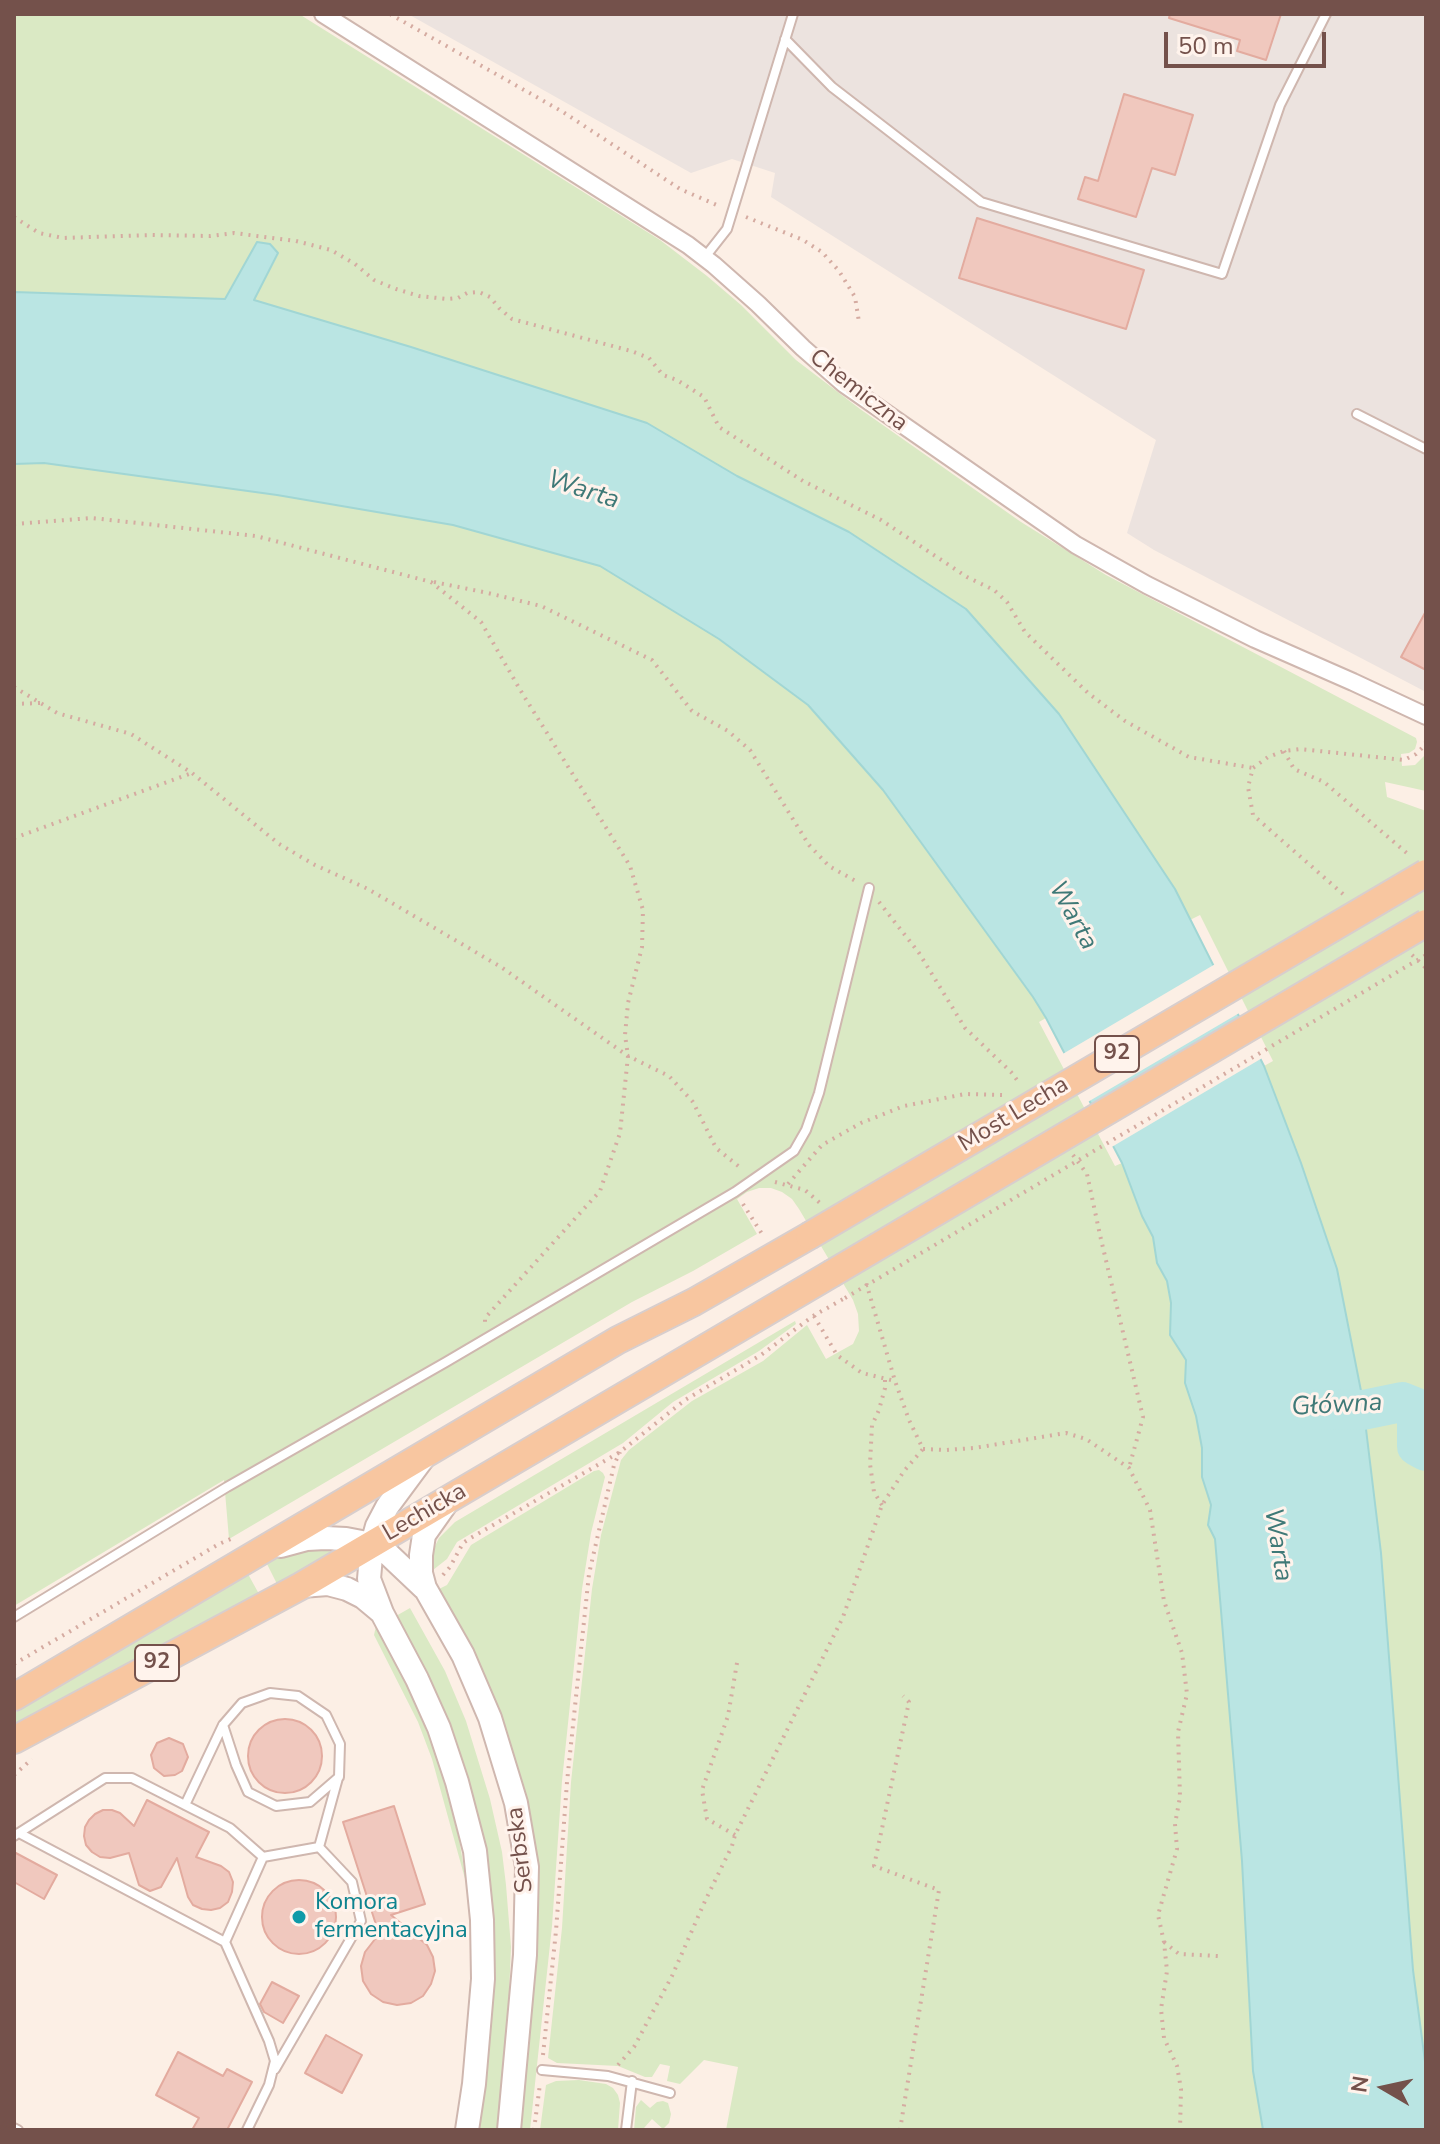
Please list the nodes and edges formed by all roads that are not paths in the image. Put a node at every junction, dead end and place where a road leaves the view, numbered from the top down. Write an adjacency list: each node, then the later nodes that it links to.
1 (323, 14): 5 (street, Chemiczna)
2 (793, 14): 4 (lane)
3 (1326, 14): 4 (lane)
4 (785, 39): 5 (lane)
5 (704, 258): 8 (street, Chemiczna)
6 (1357, 414): 7 (lane)
7 (1426, 449)
8 (1426, 716)
9 (1420, 866): 12 (main road, Most Lecha / 92, bridge)
10 (869, 888): 21 (lane)
11 (1426, 923): 13 (main road, Most Lecha / 92, bridge)
12 (809, 1236): 14 (main road, Lechicka / 92)
13 (831, 1274): 15 (main road, Lechicka / 92)
14 (426, 1454): 16 (street, Serbska); 17 (main road, Lechicka / 92)
15 (450, 1499): 16 (main road, Lechicka / 92); 18 (street, Serbska)
16 (372, 1544): 17 (street); 18 (street, Serbska); 19 (main road, Lechicka / 92); 20 (street, Serbska)
17 (245, 1548): 22 (main road, Lechicka / 92)
18 (431, 1584): 37 (street, Serbska)
19 (301, 1586): 20 (street, Serbska); 24 (main road, Lechicka / 92)
20 (382, 1613): 36 (street, Serbska)
21 (14, 1617)
22 (14, 1697)
23 (223, 1725): 25 (lane); 25 (lane); 26 (lane)
24 (14, 1740)
25 (339, 1777): 28 (lane)
26 (185, 1805): 27 (lane); 29 (lane)
27 (17, 1835): 30 (lane)
28 (319, 1847): 29 (lane); 32 (lane)
29 (263, 1857): 30 (lane)
30 (225, 1942): 32 (lane)
31 (542, 2070): 33 (lane)
32 (272, 2073): 35 (lane)
33 (632, 2081): 34 (lane); 38 (lane)
34 (670, 2093)
35 (247, 2130)
36 (467, 2130)
37 (509, 2130)
38 (626, 2130)

